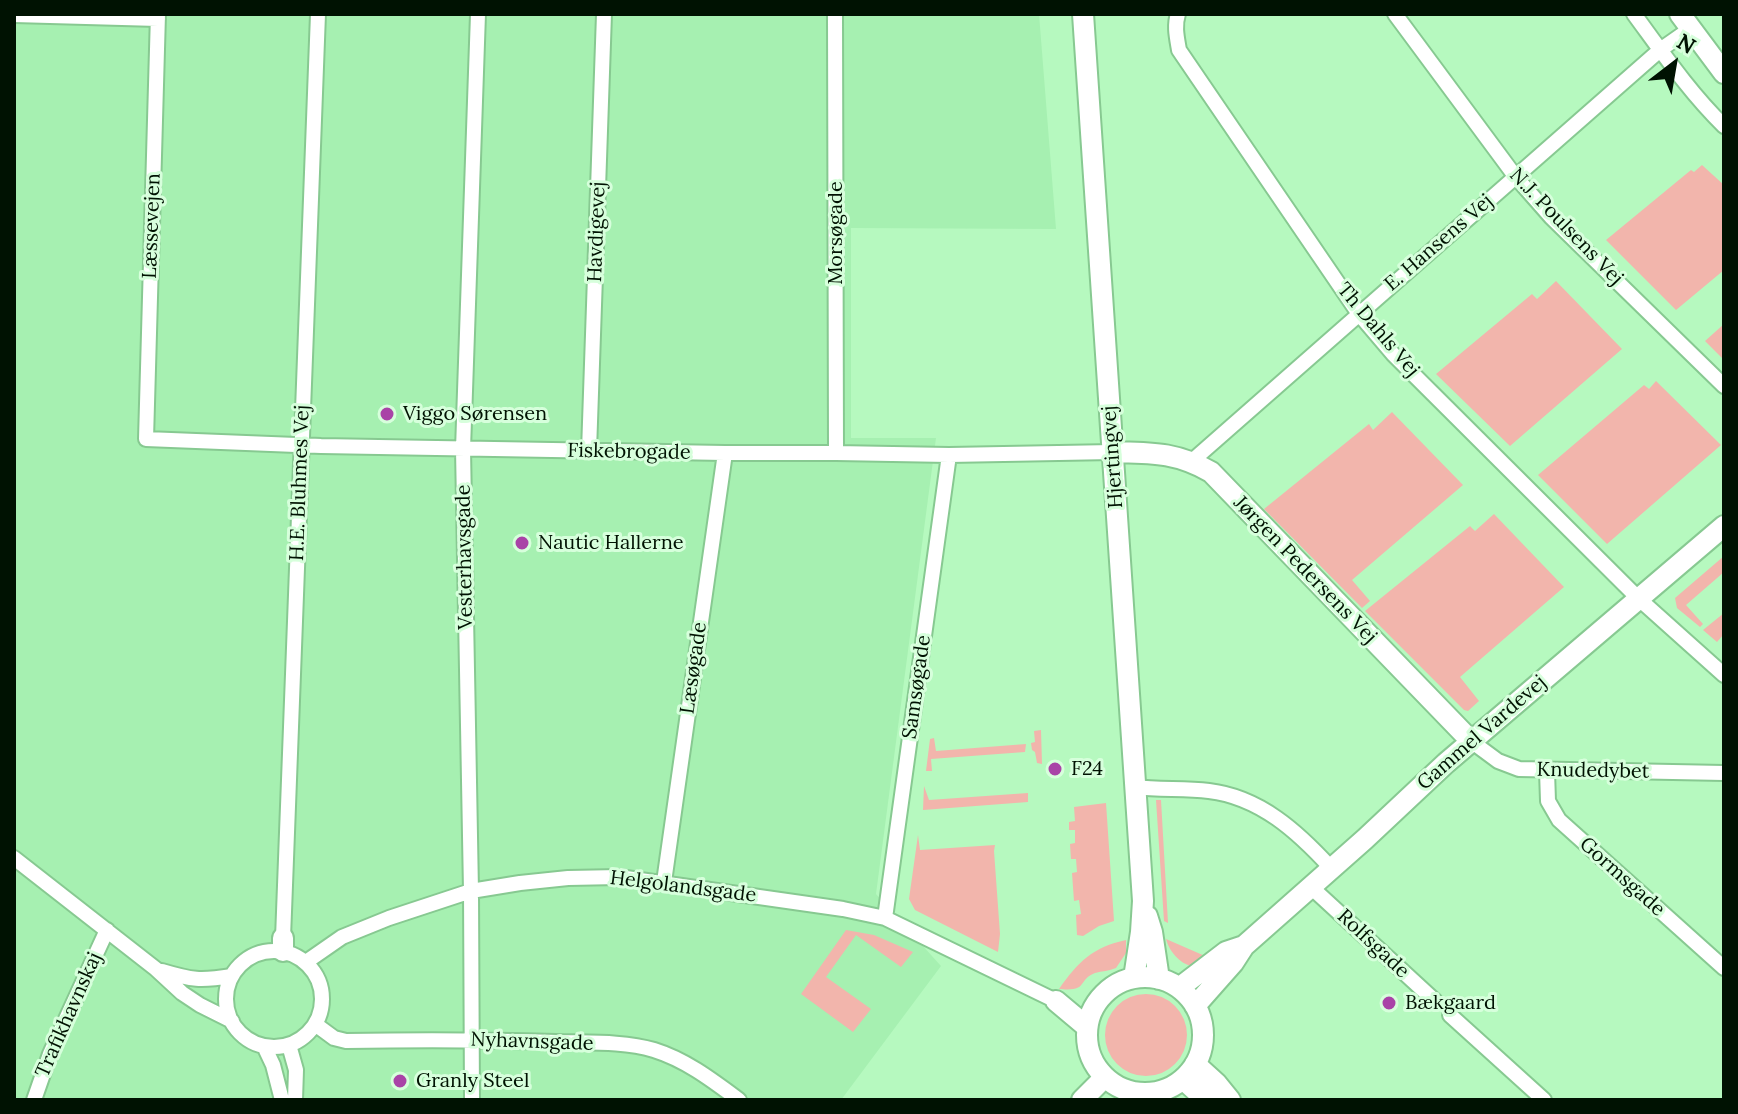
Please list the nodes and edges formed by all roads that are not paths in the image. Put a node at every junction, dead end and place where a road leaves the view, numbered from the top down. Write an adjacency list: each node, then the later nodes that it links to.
1 (318, 14): 19 (street, H.E. Bluhmes Vej)
2 (478, 14): 20 (street, Vesterhavsgade)
3 (604, 14): 21 (street, Havdigevej)
4 (835, 14): 24 (street, Morsøgade)
5 (1083, 14): 22 (main road, Hjertingvej)
6 (1395, 14): 15 (street, N.J. Poulsens Vej)
7 (1634, 14): 12 (street)
8 (14, 15): 9 (street)
9 (158, 17): 18 (street, Læssevejen)
10 (1177, 17): 16 (street, Th Dahls Vej)
11 (1685, 21): 12 (street, E. Hansens Vej); 13 (main road)
12 (1660, 50): 14 (street); 15 (street, E. Hansens Vej)
13 (1724, 73)
14 (1724, 126)
15 (1515, 176): 16 (street, E. Hansens Vej); 17 (street, N.J. Poulsens Vej)
16 (1359, 314): 26 (street, E. Hansens Vej); 28 (street, Th Dahls Vej)
17 (1724, 386)
18 (146, 439): 19 (street, Fiskebrogade)
19 (301, 445): 20 (street, Fiskebrogade); 42 (street, H.E. Bluhmes Vej)
20 (463, 449): 21 (street, Fiskebrogade); 38 (street, Vesterhavsgade)
21 (589, 451): 23 (street, Fiskebrogade)
22 (1113, 452): 25 (street, Fiskebrogade); 26 (main road, Jørgen Pedersens Vej); 33 (main road, Hjertingvej)
23 (725, 453): 24 (street, Fiskebrogade); 36 (street, Læsøgade)
24 (836, 453): 25 (street, Fiskebrogade)
25 (949, 455): 40 (street, Samsøgade)
26 (1192, 461): 30 (main road, Jørgen Pedersens Vej)
27 (1724, 526): 28 (main road, Gammel Vardevej)
28 (1638, 598): 29 (street, Th Dahls Vej); 30 (main road, Gammel Vardevej)
29 (1724, 675)
30 (1471, 741): 31 (street, Knudedybet); 35 (main road, Gammel Vardevej)
31 (1547, 771): 32 (street, Knudedybet); 45 (street, Gormsgade)
32 (1724, 773)
33 (1135, 787): 35 (street); 39 (main road, Hjertingvej)
34 (17, 865): 41 (street)
35 (1331, 868): 37 (main road, Gammel Vardevej)
36 (664, 882): 38 (street, Helgolandsgade); 40 (street, Helgolandsgade)
37 (1311, 887): 43 (main road, Gammel Vardevej); 52 (street, Rolfsgade)
38 (471, 891): 44 (street, Helgolandsgade); 58 (street, Vesterhavsgade)
39 (1143, 901): 48 (main road, Hjertingvej); 49 (main road, Hjertingvej)
40 (885, 918): 51 (street, Helgolandsgade)
41 (107, 930): 46 (street); 64 (street, Trafikhavnskaj)
42 (283, 945): 44 (street); 47 (street)
43 (1244, 946): 50 (main road, Gammel Vardevej); 53 (main road, Gammel Vardevej)
44 (306, 962): 57 (street)
45 (1724, 968)
46 (156, 969): 47 (street); 56 (street)
47 (232, 976): 56 (street)
48 (1134, 978): 49 (main road); 55 (main road)
49 (1159, 979): 50 (main road)
50 (1179, 988): 53 (main road)
51 (1056, 1001): 55 (main road, Helgolandsgade)
52 (1435, 1001)
53 (1195, 1006): 61 (main road)
54 (1450, 1015): 72 (street)
55 (1090, 1017): 62 (main road)
56 (232, 1021): 60 (street)
57 (315, 1024): 58 (street, Nyhavnsgade); 59 (street)
58 (472, 1039): 67 (street, Vesterhavsgade); 68 (street, Nyhavnsgade)
59 (289, 1045): 60 (street); 66 (street)
60 (264, 1046): 65 (street)
61 (1189, 1071): 63 (main road); 70 (main road); 71 (main road)
62 (1105, 1077): 63 (main road); 69 (main road)
63 (1140, 1096)
64 (34, 1100)
65 (282, 1100)
66 (295, 1100)
67 (472, 1100)
68 (739, 1100)
69 (1082, 1100)
70 (1206, 1100)
71 (1230, 1100)
72 (1544, 1100)

